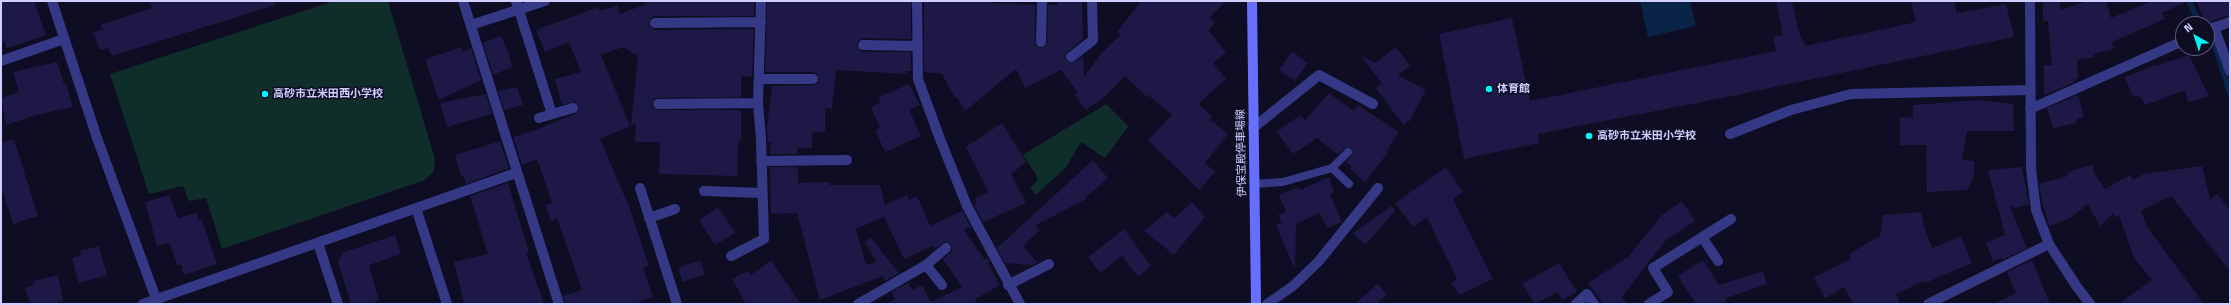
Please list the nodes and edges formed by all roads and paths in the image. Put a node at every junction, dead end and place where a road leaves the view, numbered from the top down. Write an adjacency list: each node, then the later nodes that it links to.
1 (52, 1): 17 (street)
2 (463, 1): 14 (street)
3 (546, 1): 10 (street)
4 (761, 1): 11 (street)
5 (917, 1): 21 (street)
6 (1042, 1): 18 (street)
7 (1092, 1): 22 (street)
8 (1252, 1): 35 (main road, 伊保宝殿停車場線)
9 (2030, 1): 27 (street)
10 (517, 5): 14 (street); 33 (street)
11 (760, 22): 13 (street); 25 (street)
12 (2230, 22): 15 (street)
13 (655, 23)
14 (471, 25): 41 (street)
15 (2215, 28)
16 (2215, 38): 24 (street)
17 (64, 39): 23 (street); 62 (street)
18 (1041, 42)
19 (2175, 44): 32 (street)
20 (864, 45): 21 (street)
21 (918, 46): 61 (street)
22 (1070, 57)
23 (1, 60)
24 (2230, 71)
25 (759, 79): 26 (street); 28 (street)
26 (813, 79)
27 (2030, 90): 32 (street); 36 (street)
28 (758, 103): 29 (street); 39 (street)
29 (658, 104)
30 (1372, 104): 35 (street)
31 (573, 108): 33 (street)
32 (2030, 109): 54 (street)
33 (552, 114): 34 (street)
34 (539, 118)
35 (1253, 128): 42 (main road, 伊保宝殿停車場線)
36 (1730, 134)
37 (1348, 152): 40 (lane)
38 (847, 160): 39 (street)
39 (761, 161): 47 (street)
40 (1332, 168): 42 (lane); 43 (lane)
41 (516, 173): 48 (street); 67 (street)
42 (1254, 184): 70 (main road, 伊保宝殿停車場線)
43 (1349, 184)
44 (640, 188): 50 (street)
45 (1378, 188): 71 (street)
46 (704, 191): 47 (street)
47 (762, 193): 56 (street)
48 (416, 208): 53 (street); 66 (street)
49 (675, 209): 50 (street)
50 (649, 218): 68 (street)
51 (1732, 219): 52 (street)
52 (1702, 237): 57 (street); 74 (street)
53 (318, 242): 62 (street); 65 (street)
54 (2049, 244): 75 (street); 76 (street)
55 (946, 248): 59 (street)
56 (731, 256)
57 (1718, 261)
58 (1049, 264): 61 (street)
59 (926, 265): 60 (street); 69 (street)
60 (942, 285)
61 (1008, 285): 63 (street)
62 (157, 302): 64 (street)
63 (1016, 303)
64 (143, 304)
65 (338, 304)
66 (447, 304)
67 (559, 304)
68 (677, 304)
69 (858, 304)
70 (1256, 304)
71 (1267, 304)
72 (1576, 304): 73 (street)
73 (1594, 304)
74 (1650, 304)
75 (1928, 304)
76 (2090, 304)

